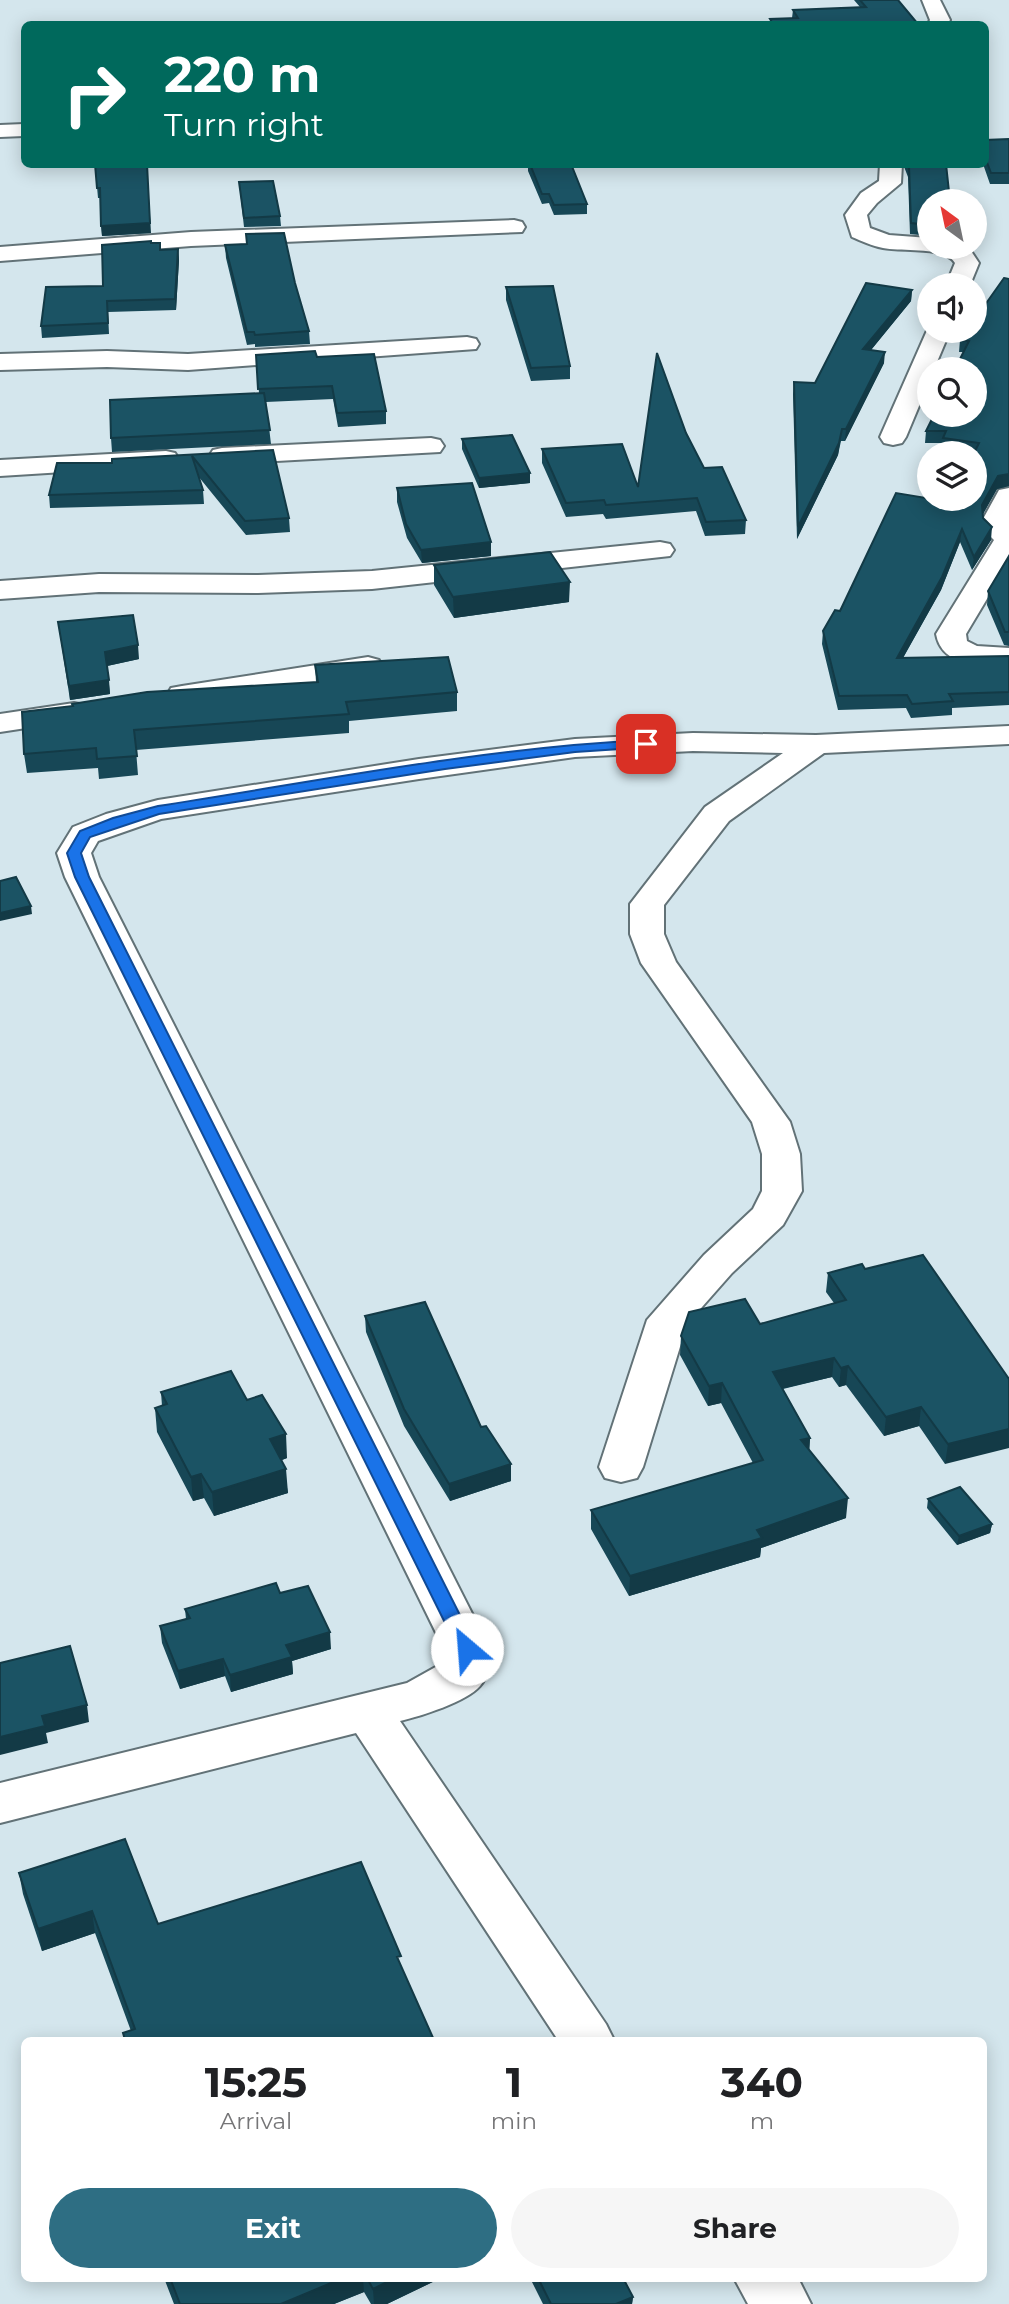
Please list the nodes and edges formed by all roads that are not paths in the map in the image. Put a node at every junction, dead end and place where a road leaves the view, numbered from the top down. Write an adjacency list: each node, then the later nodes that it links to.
1 (931, 0): 2 (street)
2 (939, 21)
3 (21, 130): 4 (street)
4 (0, 131)
5 (891, 168): 7 (street)
6 (514, 227): 8 (street)
7 (917, 244)
8 (0, 254)
9 (933, 343): 12 (street)
10 (467, 344): 11 (street)
11 (0, 362)
12 (893, 437)
13 (431, 446): 14 (street)
14 (0, 468)
15 (1009, 496): 16 (street)
16 (1009, 538): 19 (street)
17 (660, 550): 18 (street)
18 (0, 590)
19 (1009, 657)
20 (383, 663): 21 (street)
21 (150, 700)
22 (96, 708): 23 (street)
23 (0, 723)
24 (1009, 735): 25 (street)
25 (816, 744): 26 (street); 27 (street)
26 (621, 1467)
27 (367, 1711): 28 (street); 29 (street)
28 (0, 1803)
29 (585, 2037)

